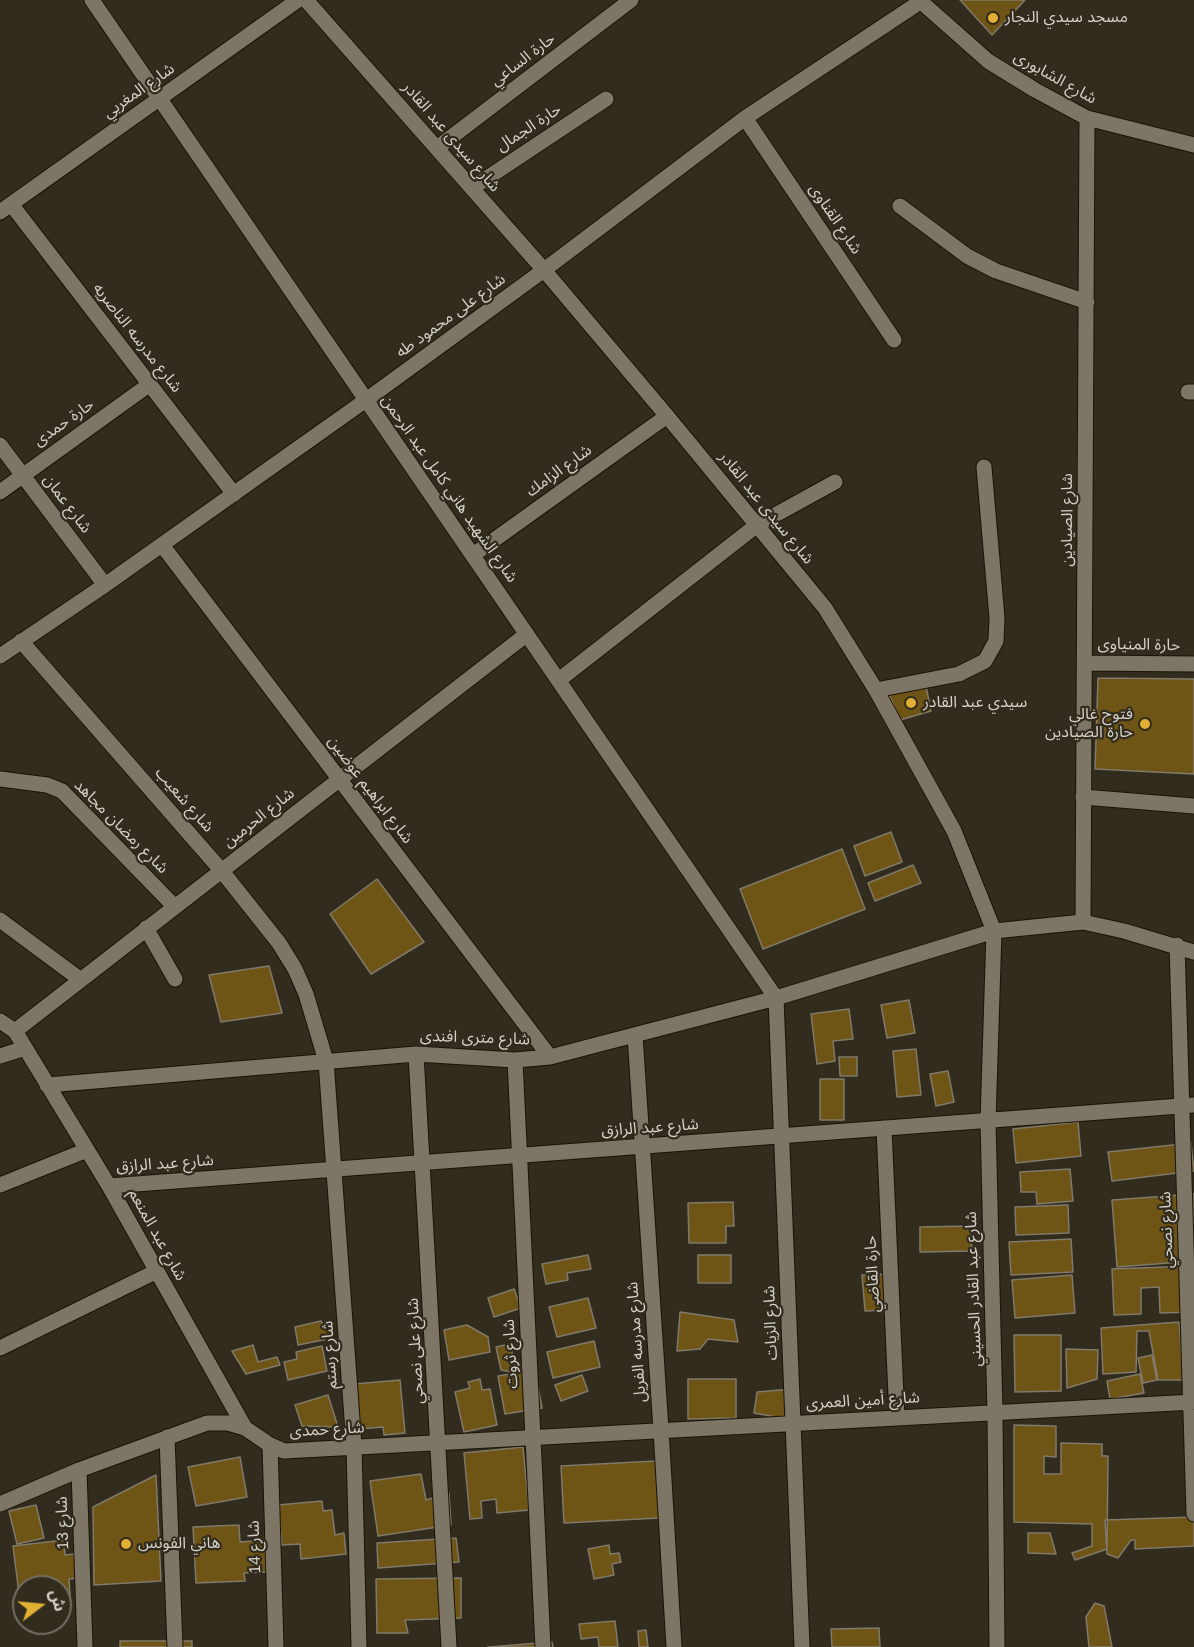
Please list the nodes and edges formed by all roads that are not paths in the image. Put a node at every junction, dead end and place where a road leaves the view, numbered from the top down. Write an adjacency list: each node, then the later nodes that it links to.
1 (92, 0): 6 (street, شارع الشهيد هاني كامل عبد الرحمن)
2 (298, 0): 6 (street, شارع المغربي)
3 (306, 0): 11 (street, شارع سيدى عبد القادر)
4 (631, 0): 11 (street, حارة الساعي)
5 (919, 1): 8 (street, شارع على محمود طه); 9 (street, شارع الشابورى)
6 (160, 99): 14 (street, شارع المغربي); 19 (street, شارع الشهيد هاني كامل عبد الرحمن)
7 (606, 99): 12 (street, حارة الجمال)
8 (746, 118): 15 (street, شارع على محمود طه); 17 (street, شارع القناوى)
9 (1087, 118): 10 (street, شارع الشابورى); 16 (street, شارع الصيادين)
10 (1194, 145)
11 (437, 148): 12 (street, شارع سيدى عبد القادر)
12 (472, 188): 15 (street, شارع سيدى عبد القادر)
13 (900, 206): 16 (street)
14 (5, 208): 18 (street, شارع مدرسه الناصريه)
15 (544, 270): 19 (street, شارع على محمود طه); 20 (street, شارع سيدى عبد القادر)
16 (1087, 302): 34 (street, شارع الصيادين)
17 (894, 340)
18 (150, 384): 23 (street, حارة حمدى); 26 (street, شارع مدرسه الناصريه)
19 (366, 400): 26 (street, شارع على محمود طه); 29 (street, شارع الشهيد هاني كامل عبد الرحمن)
20 (667, 416): 27 (street, شارع سيدى عبد القادر); 29 (street, شارع الزامك)
21 (0, 445): 23 (street, شارع عمان)
22 (984, 467): 37 (street)
23 (22, 475): 25 (street, حارة حمدى); 30 (street, شارع عمان)
24 (835, 482): 27 (street)
25 (0, 492)
26 (234, 494): 28 (street, شارع على محمود طه)
27 (757, 525): 36 (street); 37 (street, شارع سيدى عبد القادر)
28 (162, 545): 30 (street, شارع على محمود طه); 39 (street, شارع ابراهيم عوضين)
29 (473, 555): 31 (street, شارع الشهيد هاني كامل عبد الرحمن)
30 (105, 585): 32 (street, شارع على محمود طه)
31 (527, 634): 36 (street, شارع الشهيد هاني كامل عبد الرحمن); 39 (street, شارع الحرمين)
32 (21, 641): 33 (street, شارع على محمود طه); 42 (street, شارع شعيب)
33 (0, 656)
34 (1085, 663): 35 (street, حارة المنياوى); 40 (street, شارع الصيادين)
35 (1194, 664)
36 (559, 680): 52 (street, شارع الشهيد هاني كامل عبد الرحمن)
37 (876, 690): 47 (street, شارع سيدى عبد القادر)
38 (0, 779): 43 (street, شارع رمضان مجاهد)
39 (339, 779): 42 (street, شارع الحرمين); 59 (street, شارع ابراهيم عوضين)
40 (1083, 797): 41 (street); 45 (street, شارع الصيادين)
41 (1194, 806)
42 (221, 870): 43 (street, شارع الحرمين); 61 (street, شارع شعيب)
43 (174, 906): 46 (street, شارع الحرمين)
44 (0, 920): 51 (street)
45 (1083, 922): 47 (street); 48 (street)
46 (146, 928): 50 (street); 51 (street, شارع الحرمين)
47 (994, 930): 52 (street, شارع مترى افندى); 64 (street, شارع عبد القادر الحسيني)
48 (1177, 945): 49 (street); 63 (street, شارع نصحي)
49 (1194, 952)
50 (175, 979)
51 (81, 980): 54 (street, شارع الحرمين)
52 (777, 998): 55 (street, شارع مترى افندى); 66 (street, شارع الزيات)
53 (0, 1021): 54 (street)
54 (15, 1031): 56 (street, شارع عبد المنعم)
55 (635, 1035): 59 (street, شارع مترى افندى); 67 (street, شارع مدرسه الفريل)
56 (25, 1048): 58 (street); 62 (street, شارع عبد المنعم)
57 (416, 1054): 60 (street, شارع مترى افندى); 61 (street, شارع مترى افندى); 70 (street, شارع على نصحي)
58 (0, 1056)
59 (550, 1057): 60 (street, شارع مترى افندى)
60 (515, 1060): 69 (street, شارع ثروت)
61 (326, 1061): 62 (street, شارع مترى افندى); 71 (street, شارع رستم)
62 (47, 1084): 68 (street, شارع عبد المنعم)
63 (1188, 1105): 64 (street, شارع عبد الرازق); 76 (street, شارع نصحي)
64 (987, 1121): 65 (street, شارع عبد الرازق); 77 (street, شارع عبد القادر الحسيني)
65 (884, 1128): 66 (street, شارع عبد الرازق); 78 (street, حارة القاضي)
66 (782, 1136): 67 (street, شارع عبد الرازق); 79 (street, شارع الزيات)
67 (642, 1146): 69 (street, شارع عبد الرازق); 81 (street, شارع مدرسه الفريل)
68 (87, 1150): 72 (street); 73 (street, شارع عبد المنعم)
69 (520, 1155): 70 (street, شارع عبد الرازق); 83 (street, شارع ثروت)
70 (423, 1163): 71 (street, شارع عبد الرازق); 84 (street, شارع على نصحي)
71 (334, 1169): 73 (street, شارع عبد الرازق); 86 (street, شارع رستم)
72 (0, 1185)
73 (109, 1186): 74 (street, شارع عبد المنعم)
74 (157, 1271): 75 (street); 80 (street, شارع عبد المنعم)
75 (0, 1348)
76 (1192, 1402): 77 (street, شارع أمين العمرى); 89 (street, شارع نصحي)
77 (995, 1413): 78 (street, شارع أمين العمرى); 98 (street, شارع عبد القادر الحسيني)
78 (897, 1418): 79 (street, شارع أمين العمرى)
79 (793, 1423): 81 (street, شارع أمين العمرى); 97 (street, شارع الزيات)
80 (245, 1428): 82 (street, شارع حمدى); 85 (street, شارع حمدى)
81 (661, 1430): 83 (street, شارع أمين العمرى); 96 (street, شارع مدرسه الفريل)
82 (167, 1437): 87 (street, شارع حمدى); 91 (street)
83 (533, 1437): 84 (street, شارع حمدى); 95 (street, شارع ثروت)
84 (439, 1442): 86 (street, شارع حمدى); 94 (street, شارع على نصحي)
85 (270, 1445): 86 (street, شارع حمدى); 92 (street, شارع 14)
86 (354, 1446): 93 (street, شارع رستم)
87 (79, 1470): 88 (street, شارع حمدى); 90 (street, شارع 13)
88 (0, 1504)
89 (1194, 1514)
90 (84, 1647)
91 (175, 1647)
92 (276, 1647)
93 (359, 1647)
94 (448, 1647)
95 (543, 1647)
96 (674, 1647)
97 (802, 1647)
98 (997, 1647)

